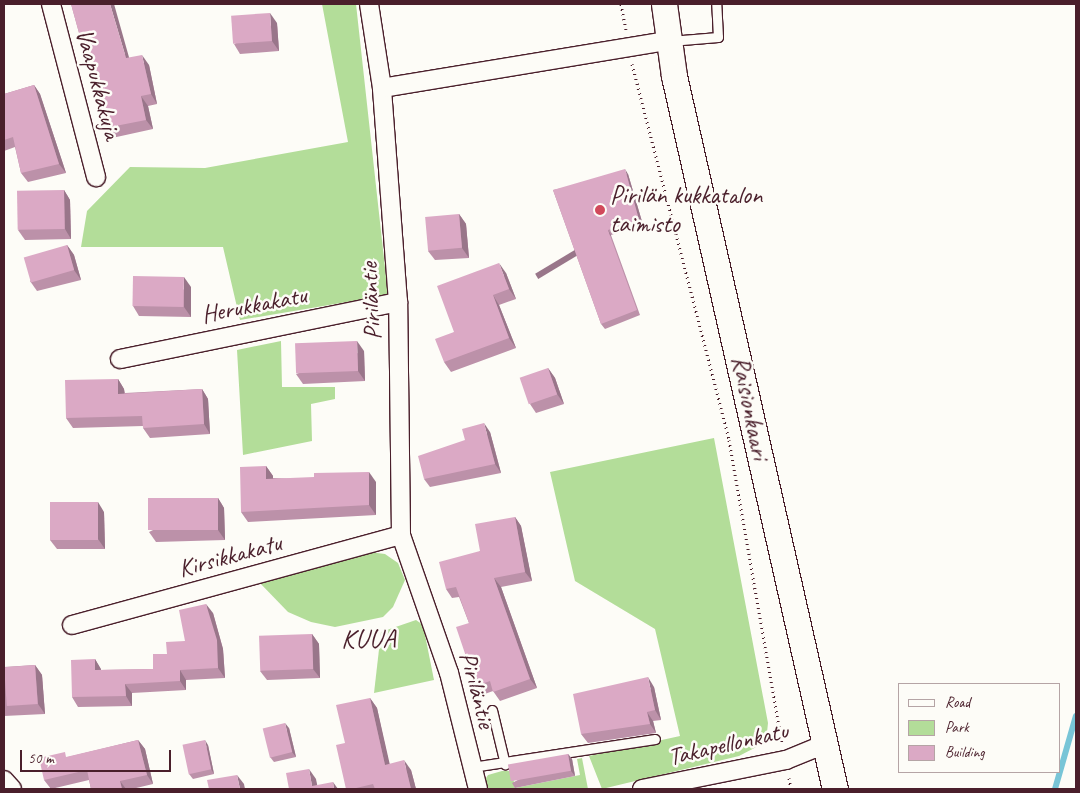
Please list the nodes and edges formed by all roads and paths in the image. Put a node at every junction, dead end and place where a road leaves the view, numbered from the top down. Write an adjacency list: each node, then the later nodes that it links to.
1 (51, 4): 9 (street, Vaapukkakuja)
2 (369, 4): 8 (street, Piriläntie)
3 (622, 4): 7 (path)
4 (657, 4): 6 (main road, Raisionkaari)
5 (716, 4): 6 (lane)
6 (666, 24): 7 (street); 16 (main road, Raisionkaari)
7 (628, 47): 8 (street); 17 (path)
8 (382, 88): 10 (street, Piriläntie)
9 (96, 177)
10 (398, 302): 11 (street, Herukkakatu); 12 (street, Piriläntie)
11 (120, 359)
12 (401, 535): 13 (street, Kirsikkakatu); 19 (street, Piriläntie)
13 (72, 625)
14 (492, 710): 18 (lane)
15 (655, 739): 18 (lane)
16 (825, 744): 17 (street, Takapellonkatu); 25 (main road, Raisionkaari)
17 (786, 760): 23 (street, Takapellonkatu); 24 (path)
18 (505, 764): 19 (lane)
19 (472, 767): 22 (street, Piriläntie)
20 (4, 780): 21 (street)
21 (12, 789)
22 (478, 789)
23 (642, 789)
24 (791, 789)
25 (835, 789)

